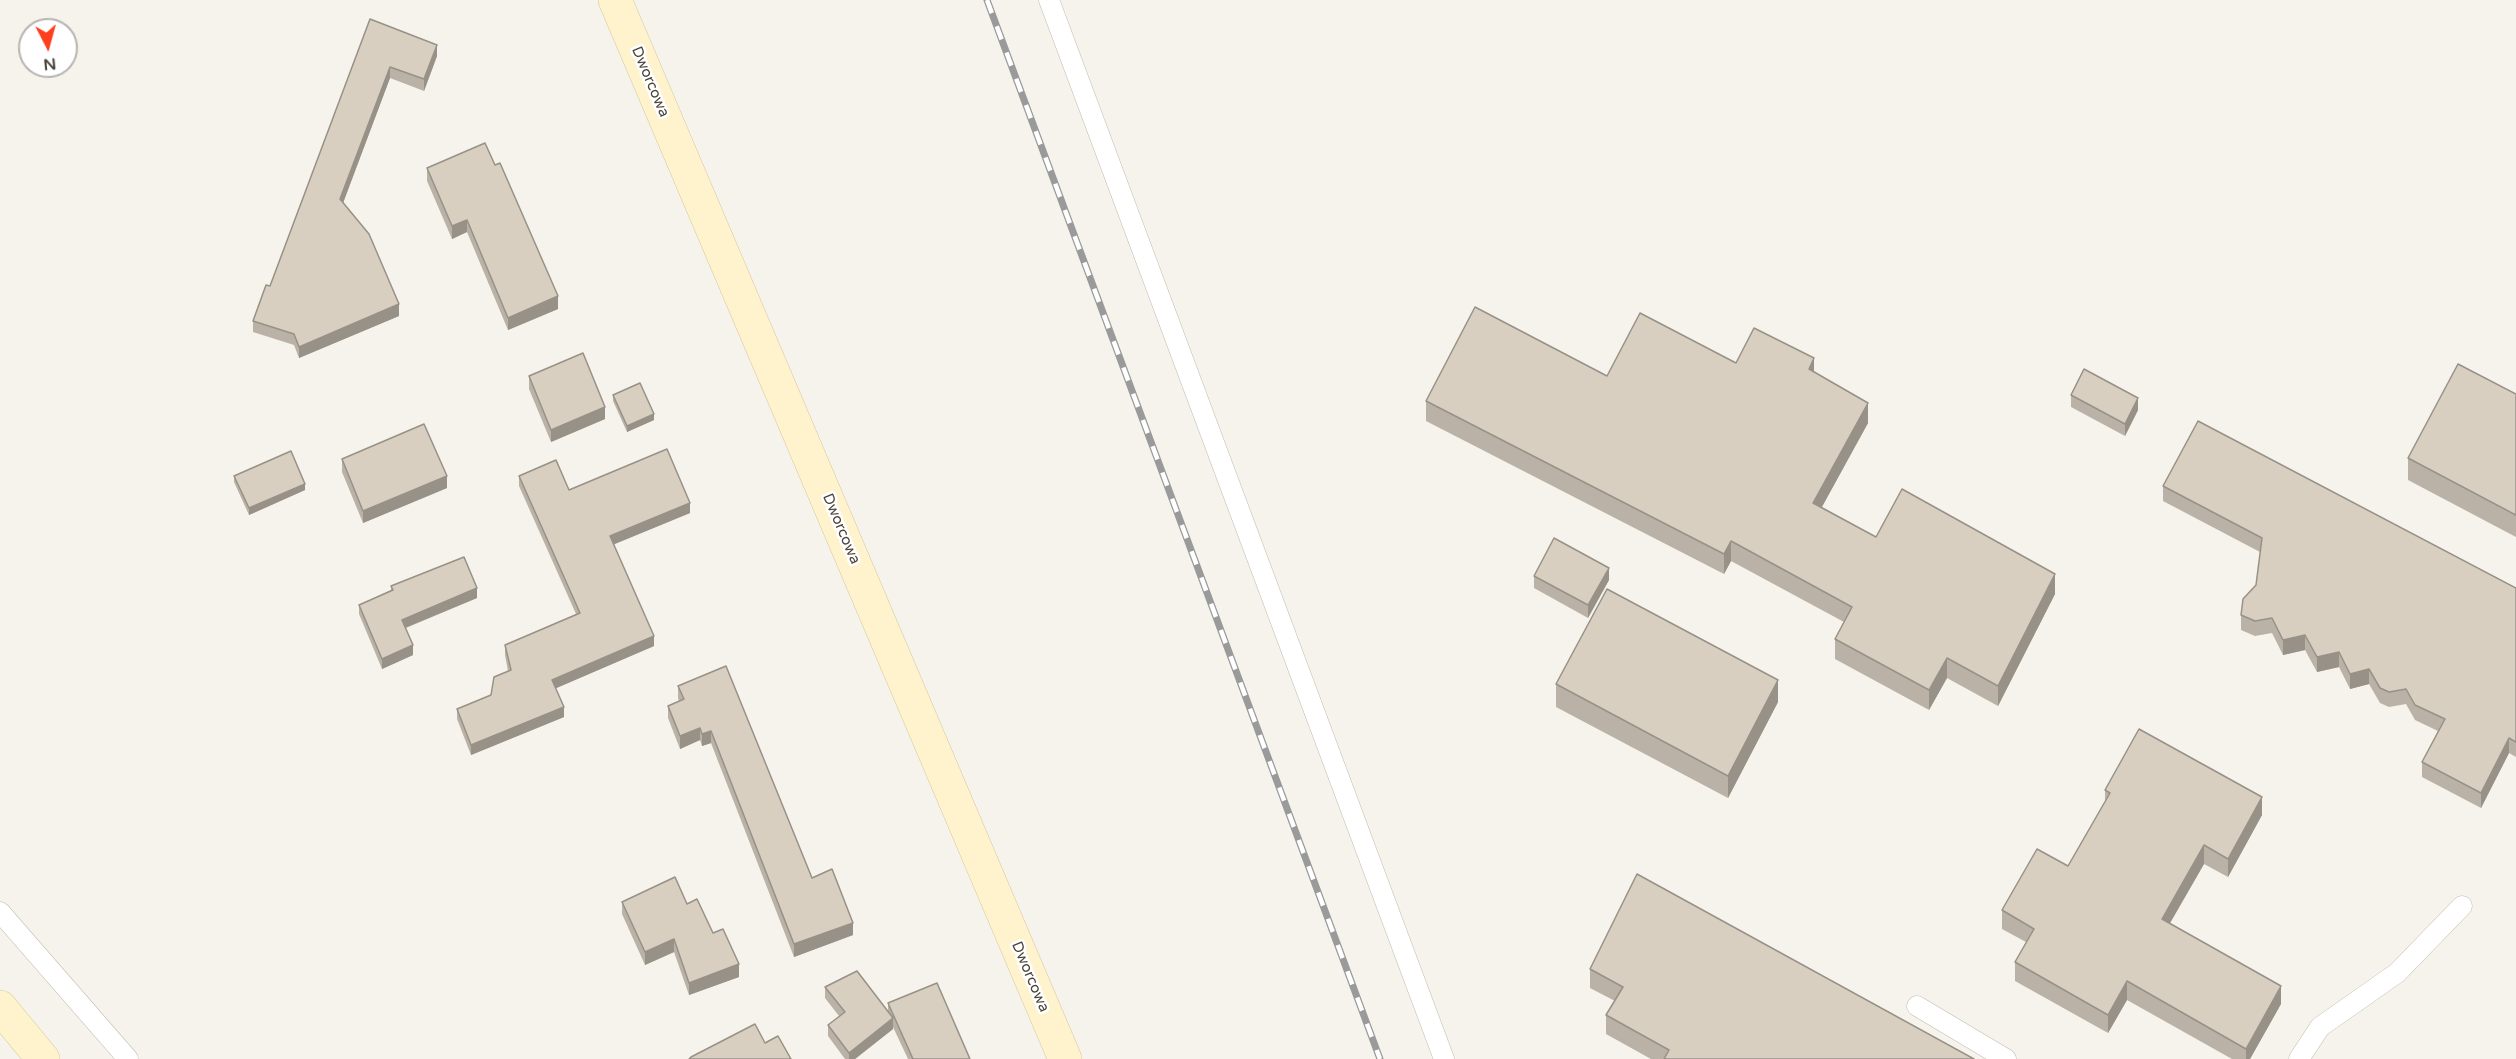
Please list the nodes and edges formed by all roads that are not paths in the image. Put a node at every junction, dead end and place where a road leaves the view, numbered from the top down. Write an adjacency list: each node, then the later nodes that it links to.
1 (615, 0): 9 (street, Dworcowa)
2 (1049, 0): 10 (lane)
3 (2462, 906): 12 (lane)
4 (0, 912): 8 (lane)
5 (1917, 1006): 11 (lane)
6 (0, 1007): 7 (street)
7 (43, 1059)
8 (128, 1059)
9 (1065, 1059)
10 (1444, 1059)
11 (2006, 1059)
12 (2299, 1059)

